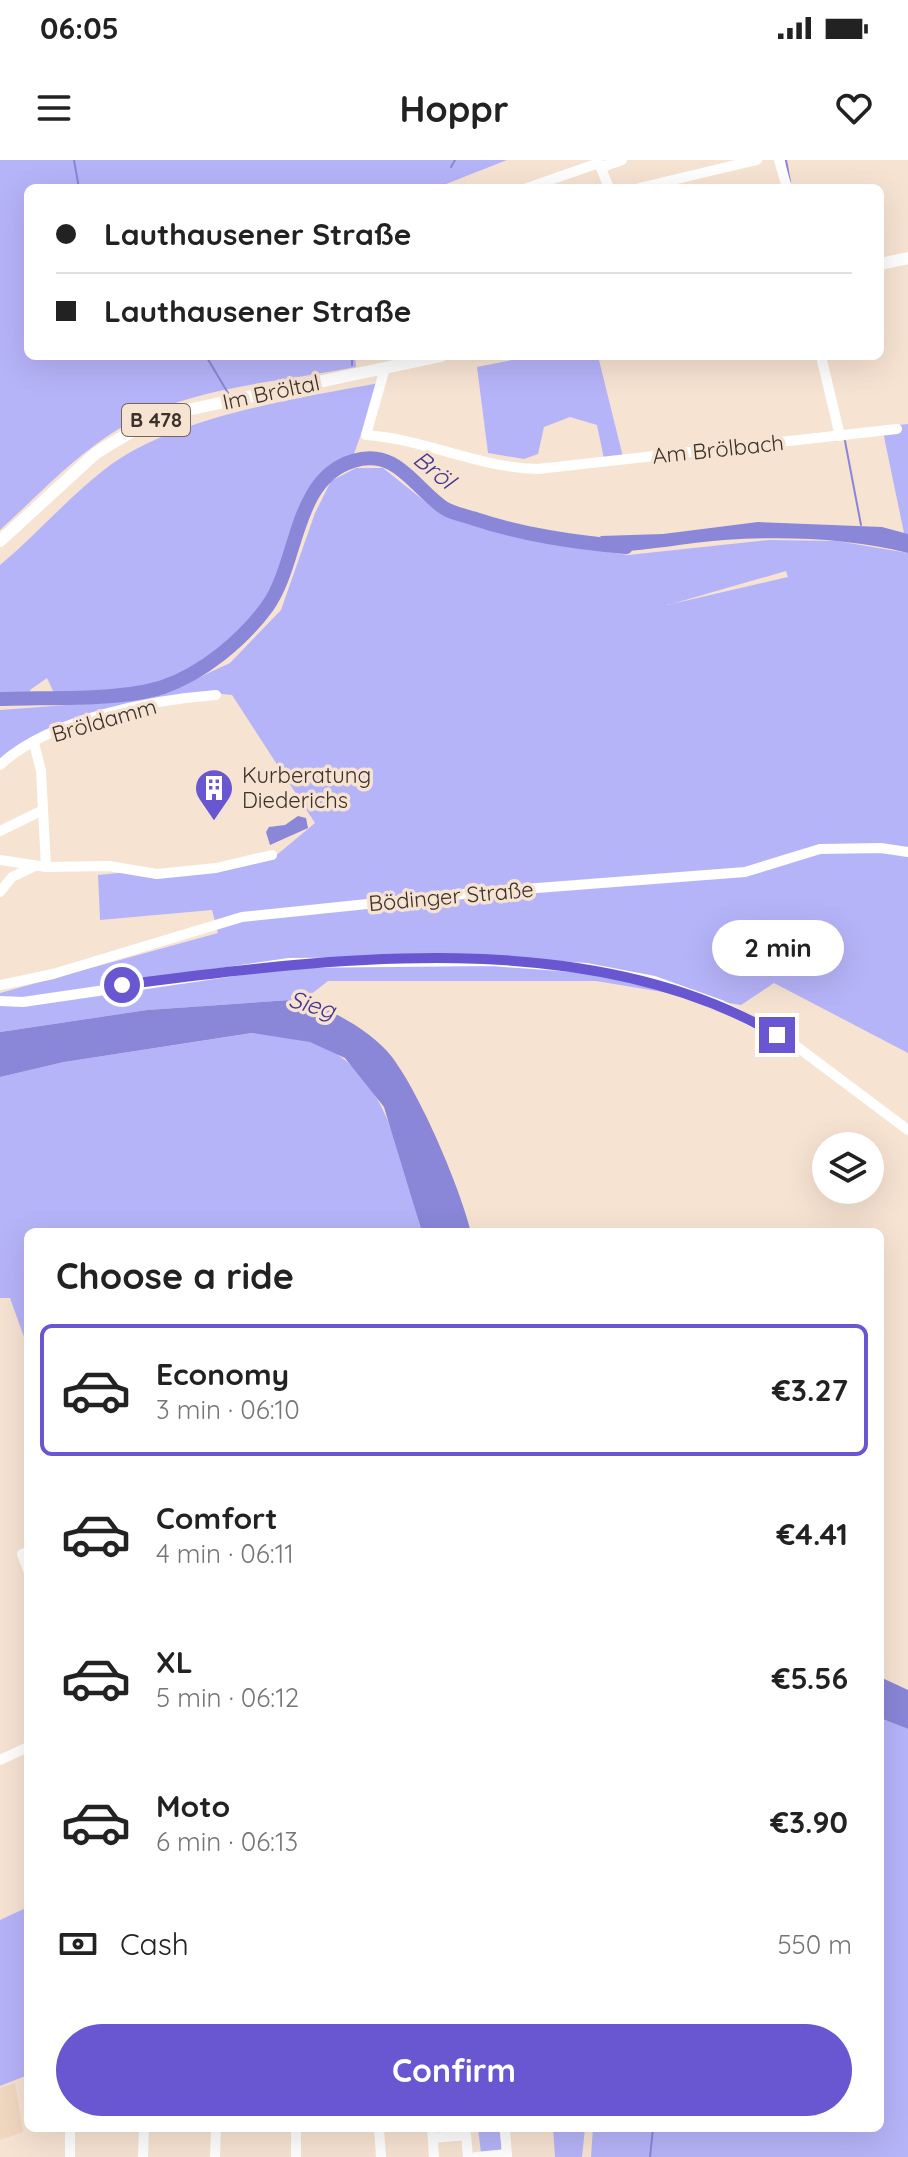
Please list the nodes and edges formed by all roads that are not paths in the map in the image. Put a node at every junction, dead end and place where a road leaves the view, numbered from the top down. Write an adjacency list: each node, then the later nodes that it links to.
1 (622, 160): 4 (street)
2 (757, 160): 7 (street)
3 (778, 160): 8 (street)
4 (602, 167): 5 (street); 6 (street)
5 (538, 184)
6 (608, 184)
7 (655, 184)
8 (786, 184)
9 (908, 258): 10 (main road)
10 (884, 263)
11 (422, 360): 13 (main road, Im Bröltal / B 478)
12 (822, 360): 15 (street)
13 (385, 368): 15 (street, Am Brölbach); 16 (main road, Im Bröltal / B 478)
14 (897, 429): 15 (street, Am Brölbach)
15 (840, 436)
16 (0, 541)
17 (216, 695): 18 (street, Bröldamm)
18 (34, 743): 19 (street, Bröldamm); 20 (street)
19 (0, 765)
20 (43, 810): 21 (street); 25 (street)
21 (0, 831)
22 (908, 852): 27 (street, Bödinger Straße)
23 (272, 855): 25 (street)
24 (0, 860): 25 (street)
25 (41, 866): 26 (street)
26 (0, 892)
27 (0, 985)
28 (0, 1001): 29 (street)
29 (908, 1130)
30 (24, 1749): 31 (street)
31 (0, 1760)
32 (70, 2132): 40 (street)
33 (144, 2132): 41 (street)
34 (216, 2132): 42 (street)
35 (296, 2132): 43 (street)
36 (379, 2132): 44 (street)
37 (505, 2132): 39 (street)
38 (432, 2133): 45 (street); 46 (street)
39 (507, 2156): 47 (street)
40 (70, 2157)
41 (143, 2157)
42 (215, 2157)
43 (296, 2157)
44 (381, 2157)
45 (434, 2157)
46 (468, 2157)
47 (476, 2157)

